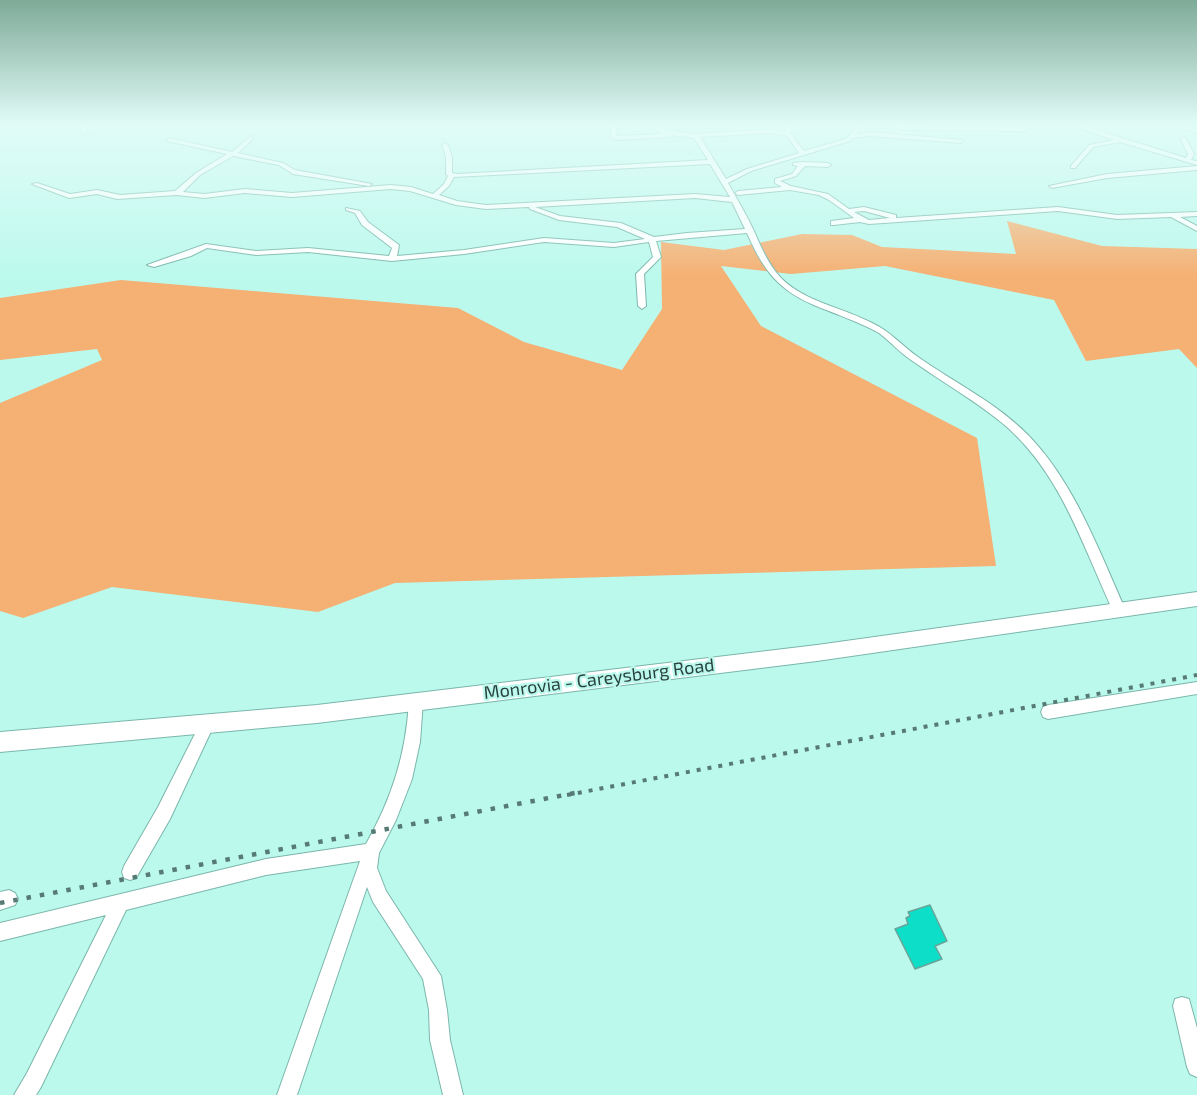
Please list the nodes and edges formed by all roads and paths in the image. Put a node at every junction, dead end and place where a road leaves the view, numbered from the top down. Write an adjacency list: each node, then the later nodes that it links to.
1 (197, 175): 13 (street)
2 (307, 175): 11 (street)
3 (452, 175): 14 (street)
4 (718, 175): 8 (street)
5 (737, 175): 8 (street)
6 (794, 175): 12 (street)
7 (1117, 175): 10 (street)
8 (723, 183): 15 (street)
9 (34, 184): 13 (street)
10 (1052, 186)
11 (391, 187): 13 (street); 14 (street)
12 (790, 189): 15 (street); 18 (street)
13 (177, 193)
14 (433, 197): 16 (street)
15 (736, 197): 16 (street); 25 (street)
16 (531, 206): 26 (street)
17 (348, 209): 27 (street)
18 (847, 211): 21 (street); 22 (street)
19 (1197, 214): 20 (street)
20 (1172, 215): 22 (street); 24 (street)
21 (858, 220): 22 (street); 23 (street)
22 (905, 220)
23 (834, 223)
24 (1197, 230)
25 (750, 231): 26 (street); 31 (street)
26 (652, 239): 27 (street); 29 (street)
27 (392, 259): 28 (street)
28 (151, 264)
29 (642, 306)
30 (1197, 599): 31 (main road, Monrovia - Careysburg Road)
31 (1120, 612): 33 (main road, Monrovia - Careysburg Road)
32 (1197, 688): 34 (street)
33 (416, 701): 35 (main road, Monrovia - Careysburg Road); 37 (street)
34 (1048, 712)
35 (207, 725): 36 (main road, Monrovia - Careysburg Road); 38 (street)
36 (0, 742)
37 (371, 851): 39 (street); 44 (street); 45 (street)
38 (130, 872)
39 (121, 902): 40 (street); 43 (street)
40 (0, 932)
41 (1182, 1006): 42 (street)
42 (1197, 1067)
43 (24, 1095)
44 (287, 1095)
45 (453, 1095)

